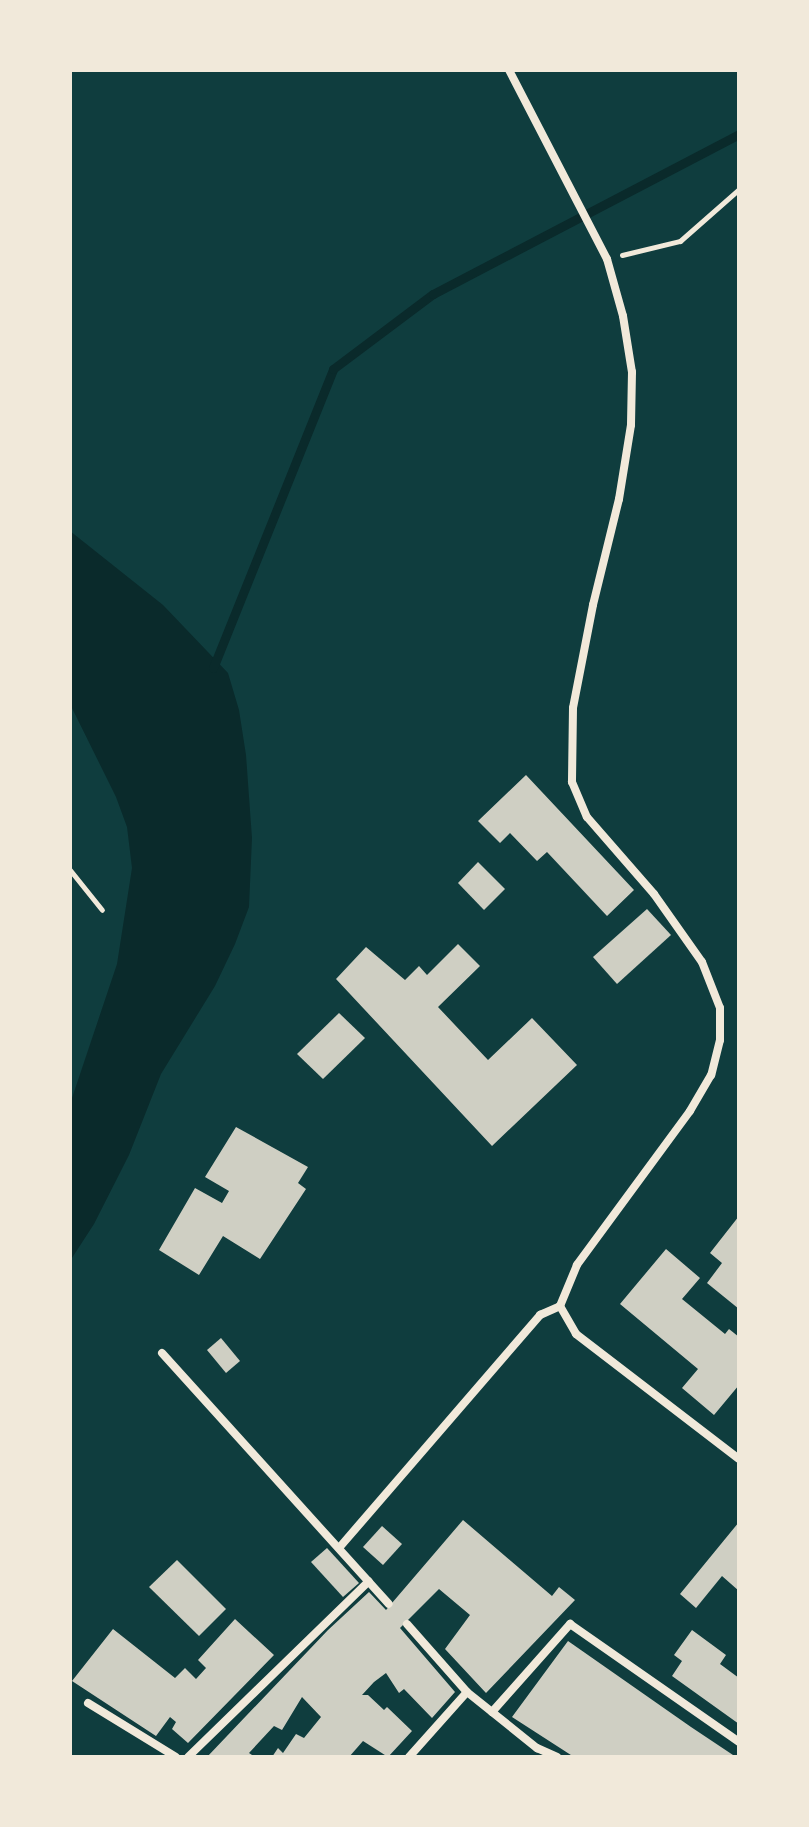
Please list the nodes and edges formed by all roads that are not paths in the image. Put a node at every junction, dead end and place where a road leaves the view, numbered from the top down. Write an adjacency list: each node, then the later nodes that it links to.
1 (509, 70): 2 (street)
2 (560, 1306): 4 (street); 5 (street)
3 (162, 1353): 5 (street)
4 (739, 1459)
5 (339, 1548): 6 (street)
6 (369, 1581): 7 (street); 15 (street)
7 (389, 1604)
8 (407, 1624): 9 (street)
9 (467, 1692): 11 (street); 16 (street)
10 (88, 1703): 14 (street)
11 (492, 1712): 12 (street); 13 (street)
12 (739, 1742)
13 (537, 1748): 17 (street); 18 (street)
14 (176, 1757)
15 (188, 1757)
16 (409, 1757)
17 (531, 1757)
18 (557, 1757)

